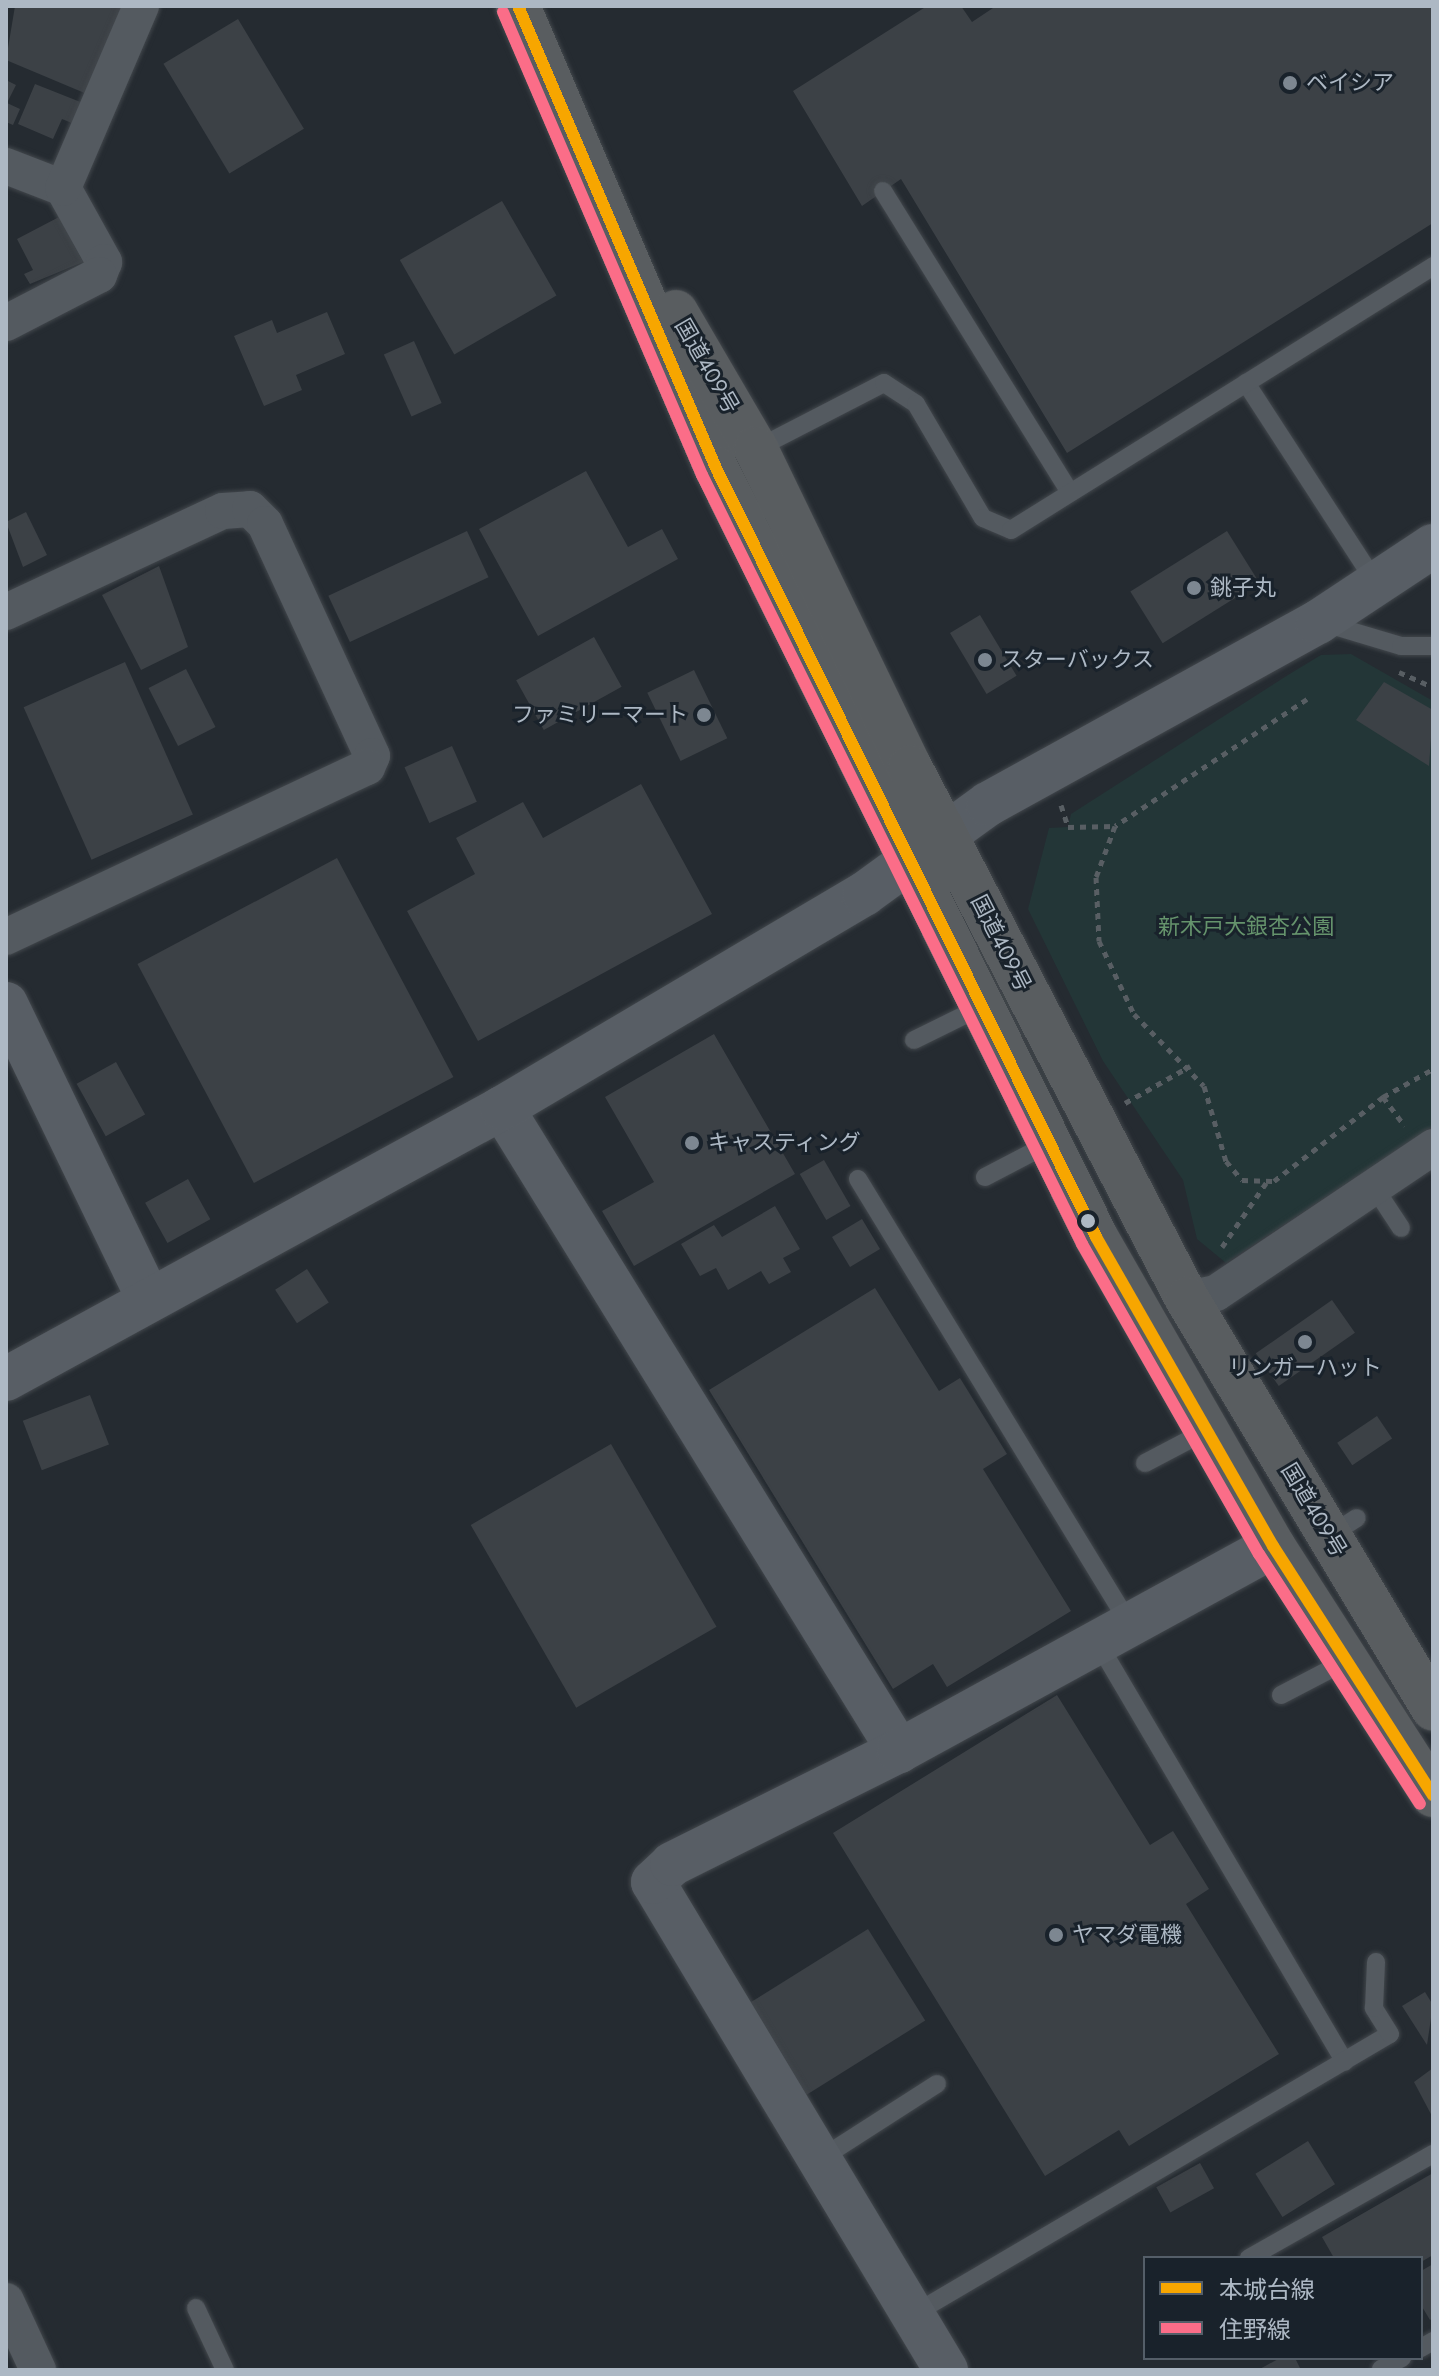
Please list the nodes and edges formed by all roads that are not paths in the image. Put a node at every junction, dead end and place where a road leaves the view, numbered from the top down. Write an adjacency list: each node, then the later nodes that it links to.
1 (141, 6): 5 (street)
2 (518, 6): 4 (highway, 国道409号)
3 (6, 166): 5 (street)
4 (591, 166): 10 (highway, 国道409号); 19 (highway, 国道409号)
5 (63, 188): 8 (street)
6 (883, 191): 11 (lane)
7 (1433, 266): 9 (lane)
8 (6, 323)
9 (1246, 383): 11 (lane); 14 (lane)
10 (756, 449): 11 (lane); 19 (highway, 国道409号)
11 (1070, 493)
12 (1433, 513): 14 (street)
13 (1433, 546): 14 (street)
14 (1368, 570): 16 (street); 18 (street)
15 (6, 612): 20 (street)
16 (1318, 622): 17 (lane); 18 (street)
17 (1433, 646)
18 (1167, 701): 19 (street)
19 (929, 849): 22 (highway, 国道409号); 24 (street); 31 (highway, 国道409号)
20 (6, 937)
21 (6, 1004): 32 (street)
22 (984, 1006): 23 (lane); 25 (highway, 国道409号)
23 (914, 1040)
24 (502, 1108): 32 (street); 41 (street)
25 (1050, 1143): 27 (lane); 34 (highway, 国道409号)
26 (1433, 1147): 29 (street)
27 (985, 1177)
28 (858, 1179): 37 (lane)
29 (1374, 1187): 30 (lane); 31 (street)
30 (1401, 1228)
31 (1187, 1299): 40 (highway, 国道409号)
32 (149, 1300): 33 (street)
33 (6, 1379)
34 (1206, 1431): 35 (lane); 36 (highway, 国道409号)
35 (1145, 1463)
36 (1273, 1546): 37 (street); 38 (highway, 国道409号)
37 (1114, 1634): 41 (street); 44 (lane)
38 (1346, 1661): 39 (lane); 42 (highway, 国道409号)
39 (1281, 1695)
40 (1433, 1709)
41 (899, 1751): 47 (street)
42 (1433, 1795)
43 (1376, 1962): 44 (lane)
44 (1345, 2062): 51 (lane)
45 (937, 2084): 47 (lane)
46 (1433, 2154): 48 (lane)
47 (818, 2161): 51 (street)
48 (1253, 2256)
49 (6, 2301): 52 (street)
50 (196, 2308): 53 (lane)
51 (912, 2315): 54 (street)
52 (38, 2370)
53 (225, 2370)
54 (946, 2370)

